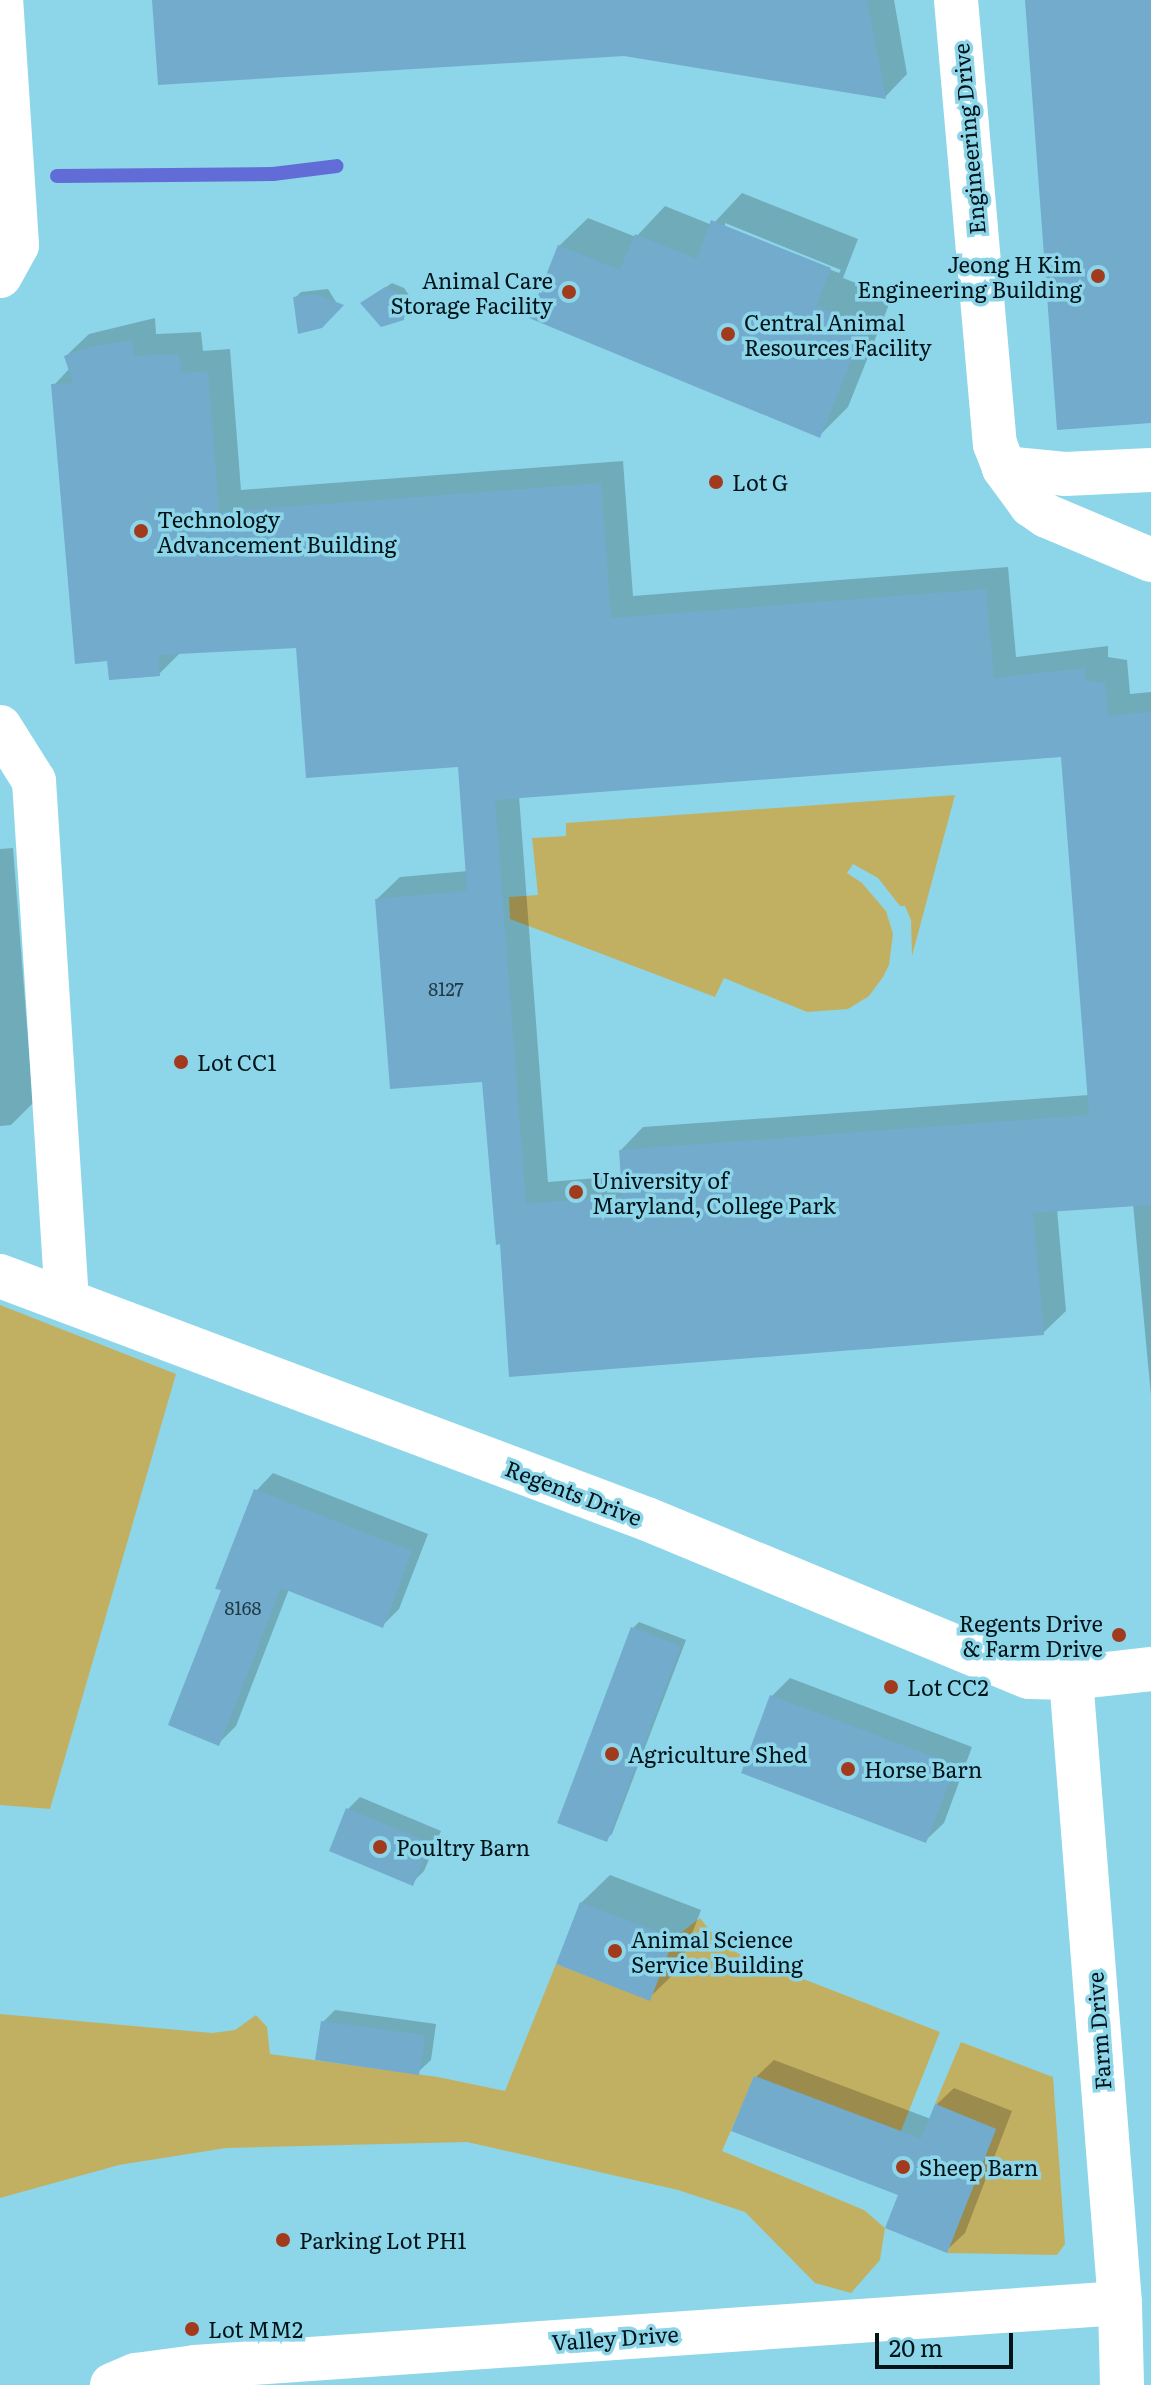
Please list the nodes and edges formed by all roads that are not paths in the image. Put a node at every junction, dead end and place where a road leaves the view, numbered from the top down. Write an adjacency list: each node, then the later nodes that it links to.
1 (1, 0): 3 (street)
2 (956, 0): 4 (street, Engineering Drive)
3 (0, 276)
4 (1004, 468): 5 (street); 6 (street, Engineering Drive)
5 (1151, 470)
6 (1151, 560)
7 (0, 727): 9 (street)
8 (0, 1276): 9 (street, Regents Drive)
9 (67, 1301): 11 (street, Regents Drive)
10 (1151, 1669): 11 (street, Regents Drive)
11 (1071, 1678): 12 (street, Farm Drive)
12 (1120, 2303): 13 (street, Valley Drive); 14 (street, Farm Drive)
13 (112, 2385)
14 (1122, 2385)

